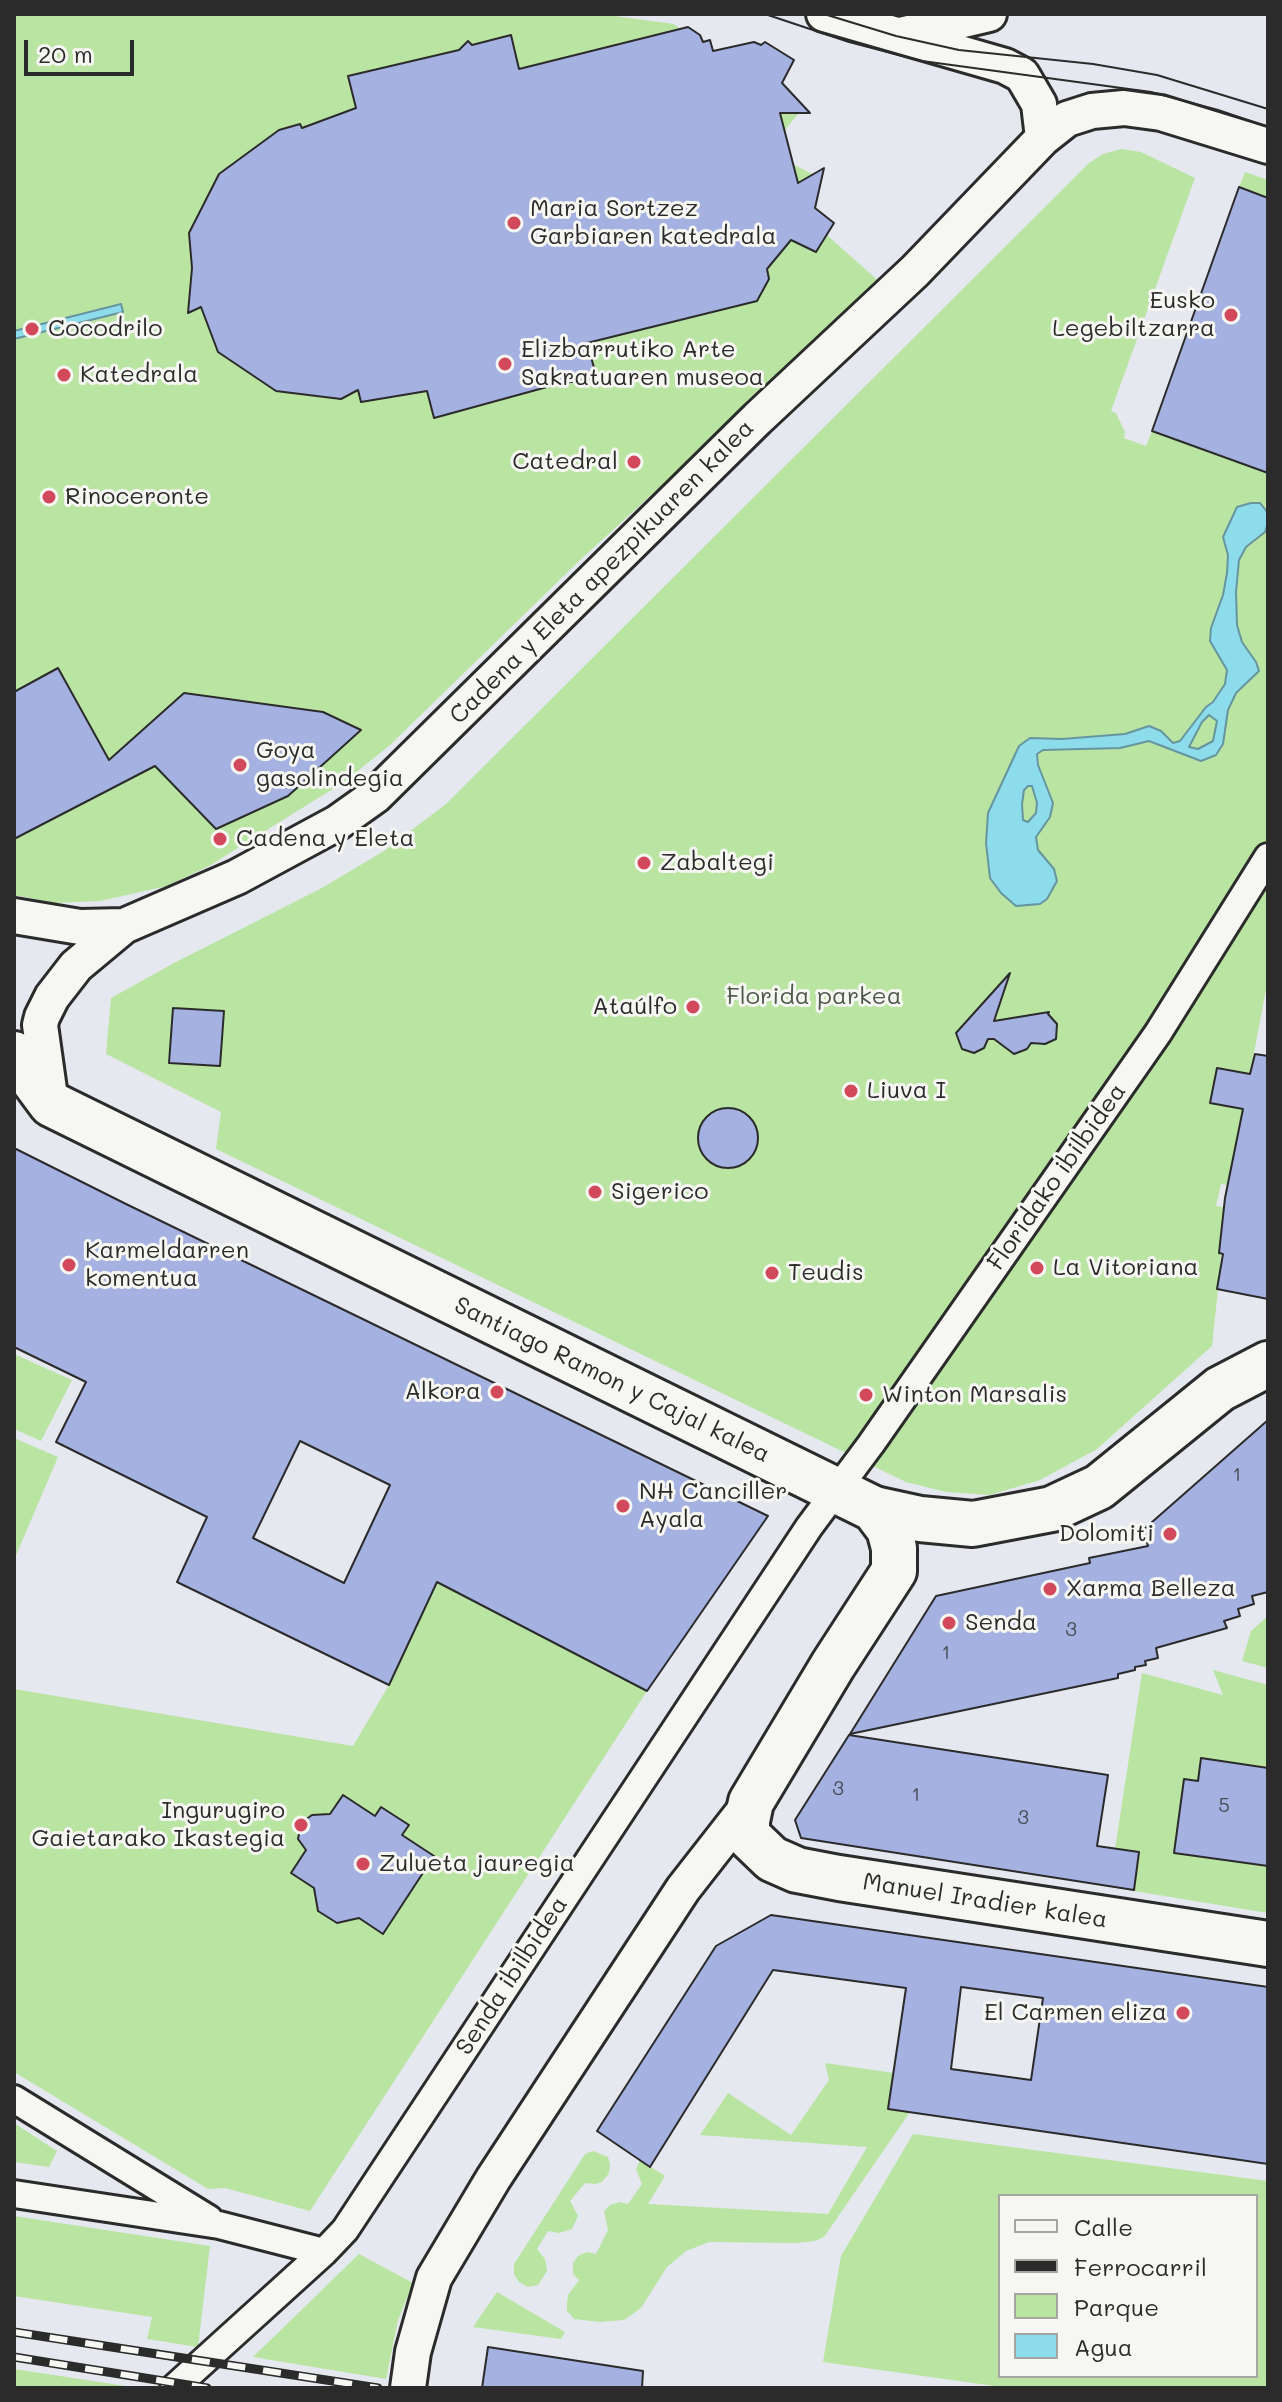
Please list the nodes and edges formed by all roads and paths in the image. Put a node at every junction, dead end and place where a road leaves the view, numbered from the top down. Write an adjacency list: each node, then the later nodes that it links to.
1 (824, 14): 3 (street)
2 (989, 14): 3 (street)
3 (896, 36): 4 (street)
4 (1055, 129): 5 (street); 8 (street, Cadena y Eleta apezpikuaren kalea)
5 (1268, 146)
6 (1268, 857): 12 (street, Floridako ibilbidea)
7 (14, 916): 8 (street, Cadena y Eleta apezpikuaren kalea)
8 (124, 926): 10 (street, Cadena y Eleta apezpikuaren kalea)
9 (14, 1054): 10 (main road, Santiago Ramon y Cajal kalea)
10 (33, 1097): 12 (main road, Santiago Ramon y Cajal kalea)
11 (1268, 1364): 13 (main road, Santiago Ramon y Cajal kalea)
12 (856, 1500): 13 (main road, Santiago Ramon y Cajal kalea); 14 (main road); 20 (street, Senda ibilbidea)
13 (973, 1524): 14 (main road)
14 (894, 1571): 15 (main road)
15 (751, 1802): 16 (main road, Manuel Iradier kalea); 22 (street)
16 (1268, 1944)
17 (14, 2099): 19 (street)
18 (14, 2194): 19 (street)
19 (219, 2225): 20 (street)
20 (324, 2252): 21 (street, Senda ibilbidea)
21 (174, 2388)
22 (408, 2388)

